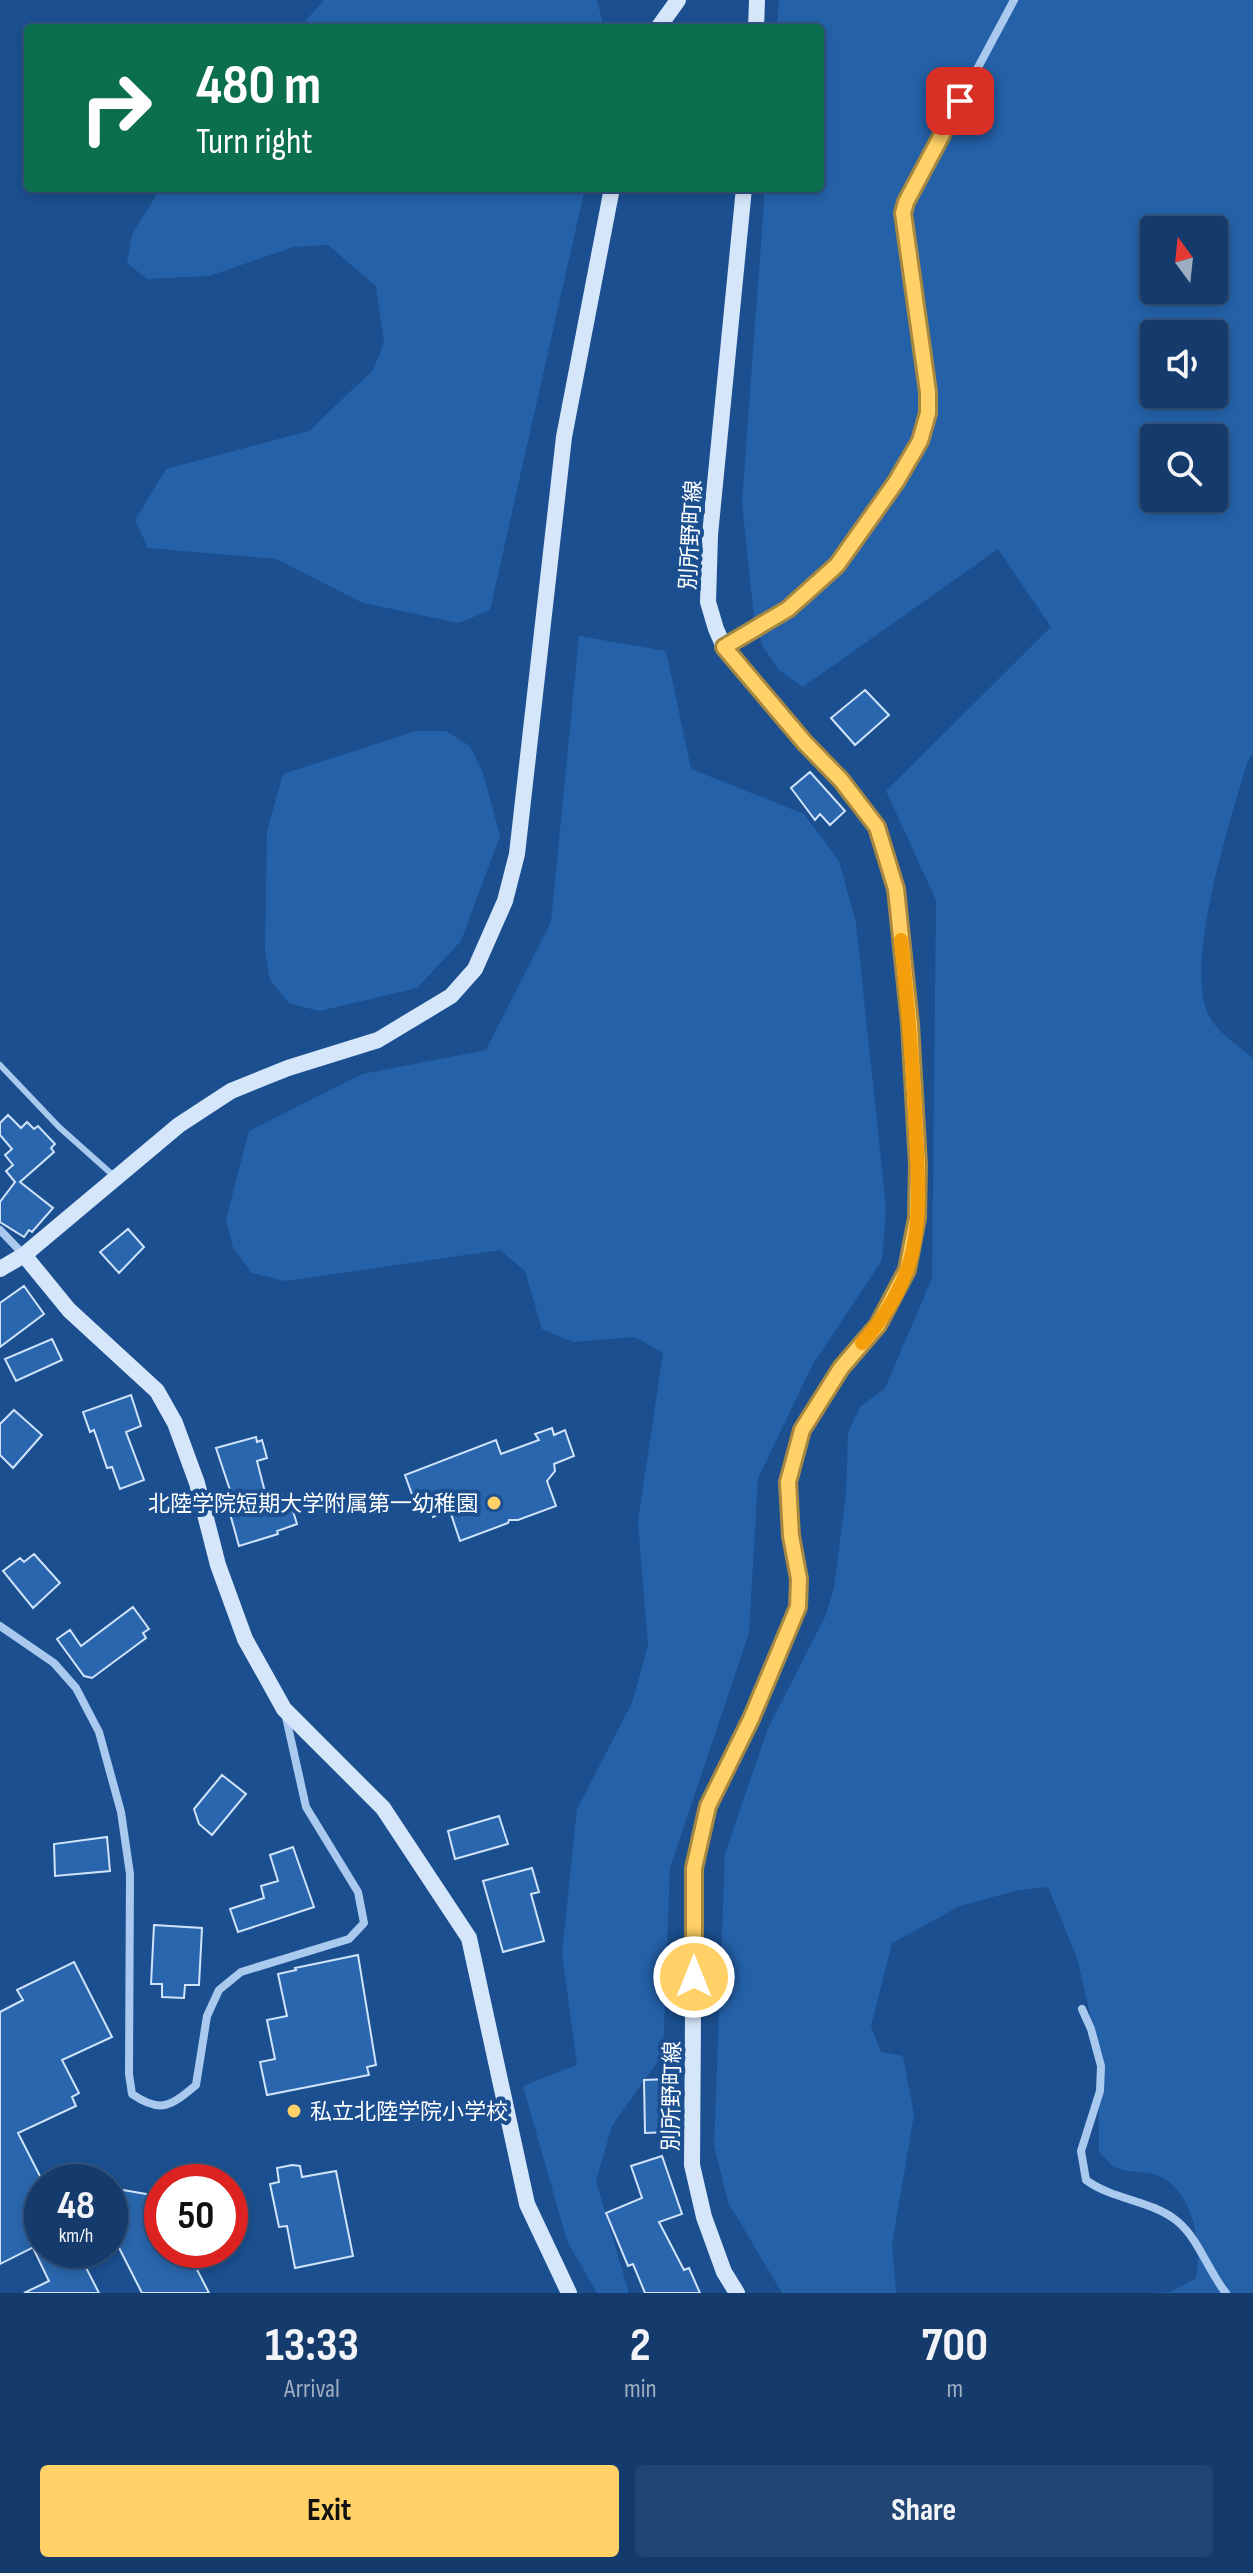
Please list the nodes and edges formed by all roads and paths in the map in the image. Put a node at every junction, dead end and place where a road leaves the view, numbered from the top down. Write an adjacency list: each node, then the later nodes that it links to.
1 (678, 0): 4 (street)
2 (757, 0): 5 (street)
3 (1014, 0): 8 (street)
4 (661, 24)
5 (756, 24)
6 (611, 192): 10 (street)
7 (744, 192): 8 (street, 別所野町線)
8 (724, 647): 18 (street, 別所野町線)
9 (0, 1065): 10 (lane)
10 (115, 1177): 12 (street)
11 (0, 1230): 12 (street)
12 (24, 1255): 13 (street); 15 (street)
13 (0, 1269)
14 (0, 1626): 15 (street)
15 (284, 1709): 17 (street)
16 (1082, 2009): 19 (street)
17 (569, 2293)
18 (737, 2293)
19 (1226, 2293)

